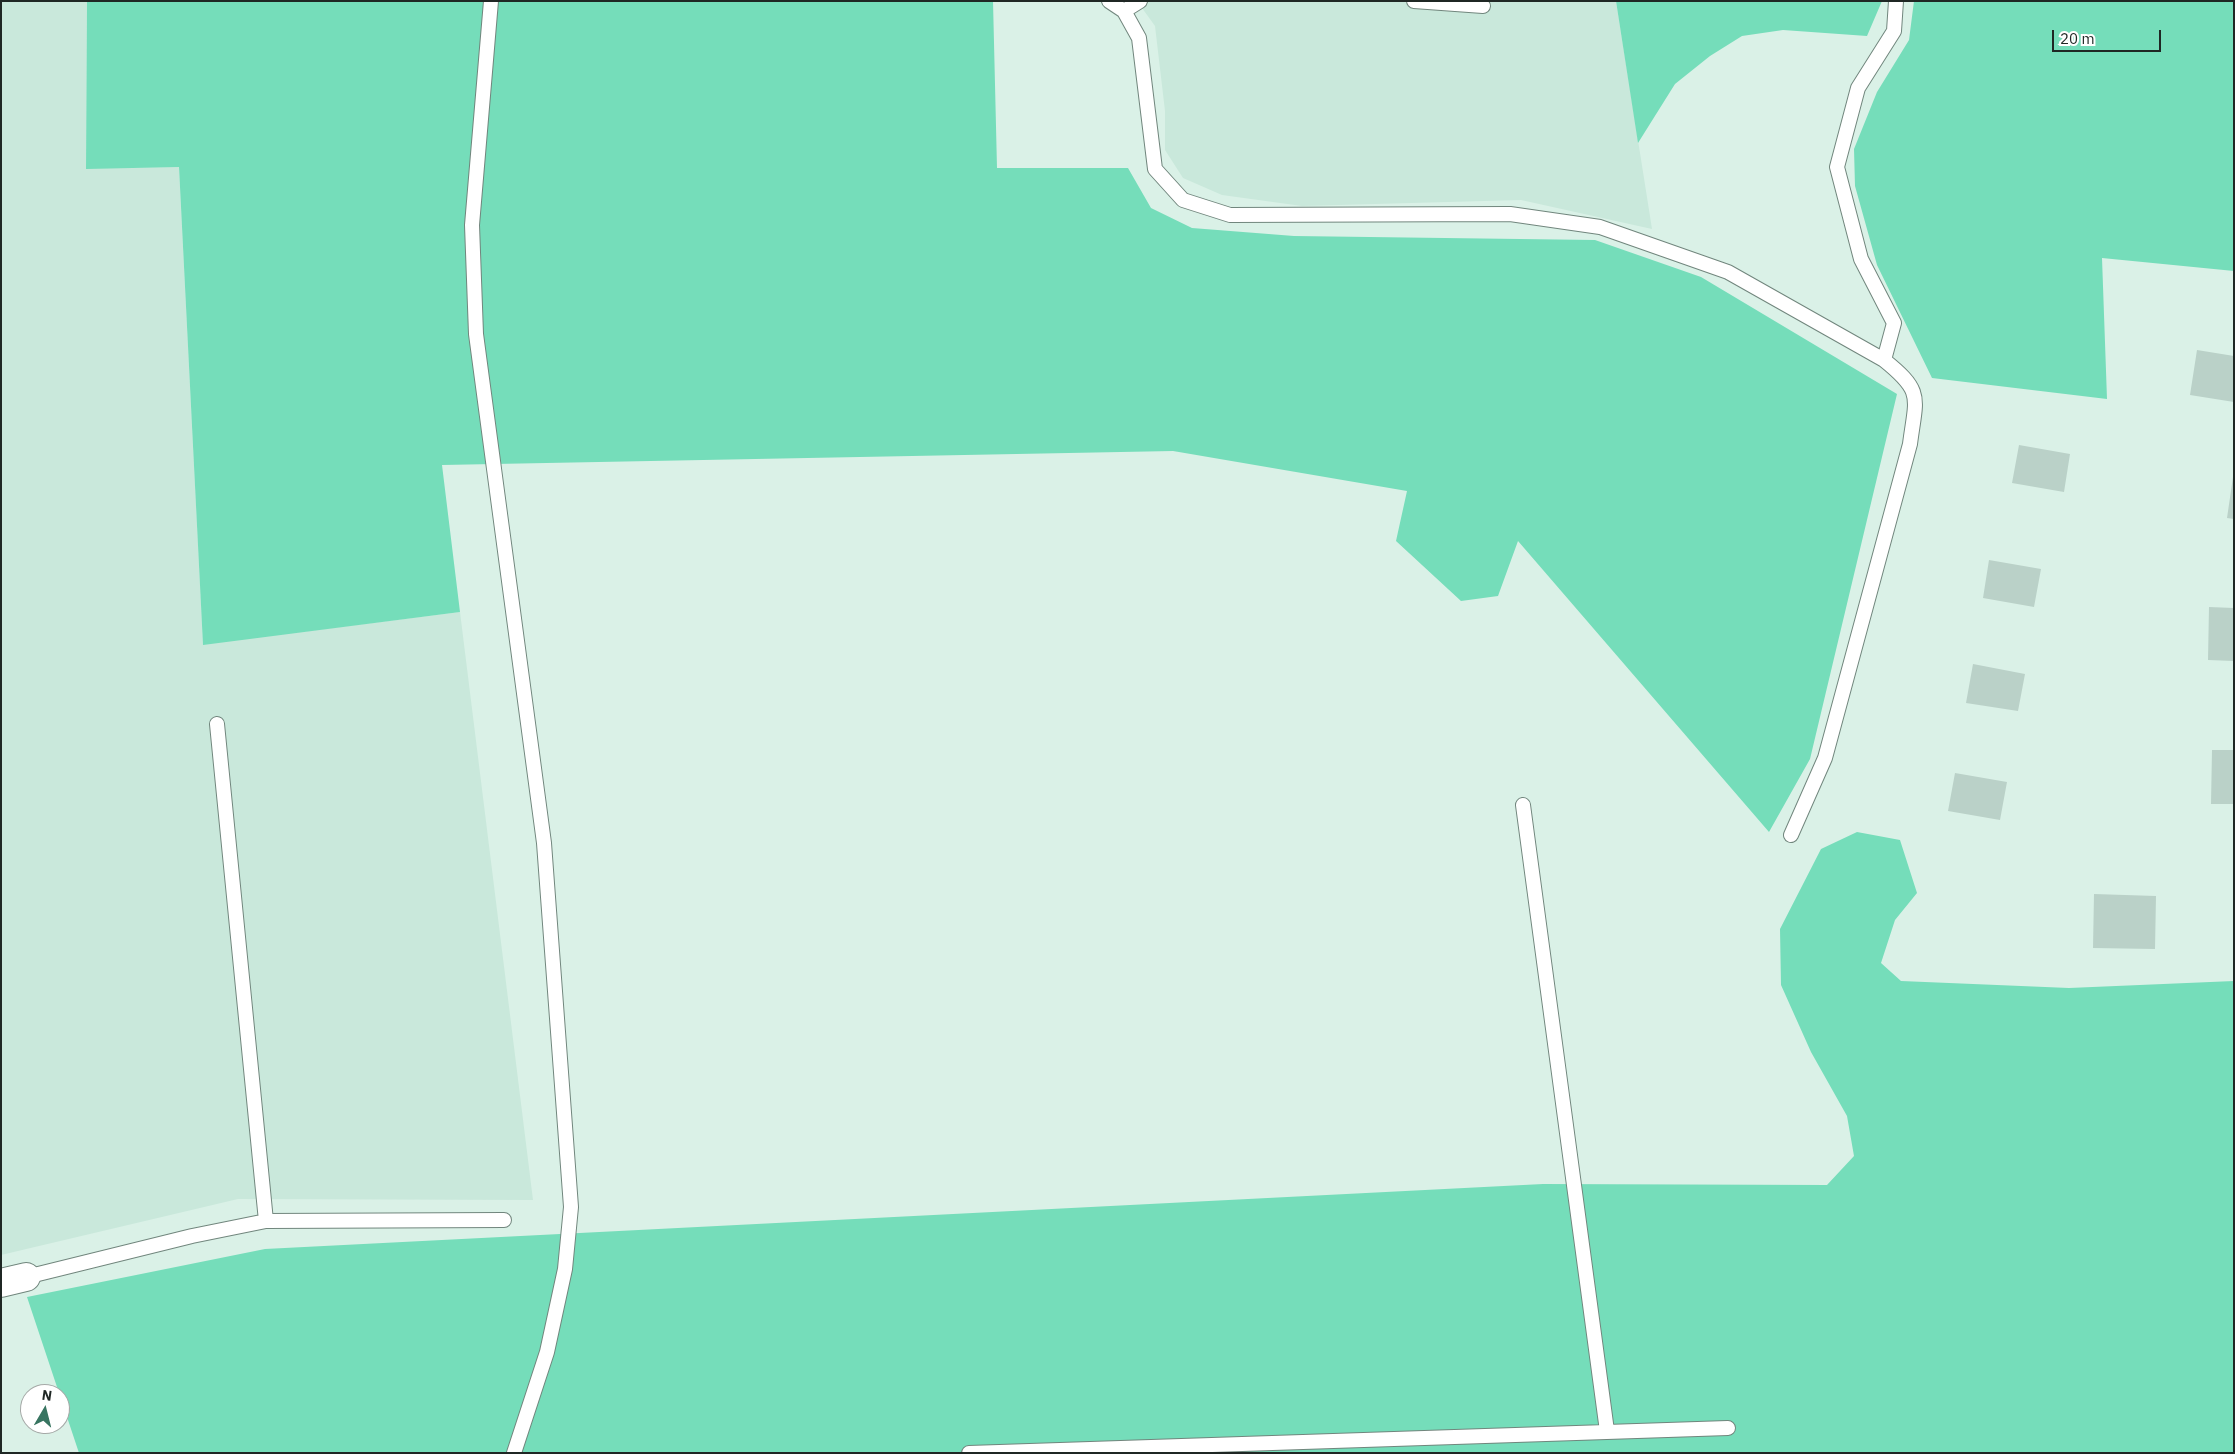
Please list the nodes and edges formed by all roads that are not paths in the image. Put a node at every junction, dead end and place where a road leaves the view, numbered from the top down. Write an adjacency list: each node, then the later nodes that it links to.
1 (491, 1): 17 (lane)
2 (1109, 1): 7 (lane)
3 (1140, 1): 7 (lane)
4 (1414, 1): 6 (lane)
5 (1896, 1): 8 (lane)
6 (1483, 6)
7 (1124, 11): 8 (lane)
8 (1884, 360): 11 (lane)
9 (217, 724): 13 (lane)
10 (1523, 805): 16 (lane)
11 (1791, 836)
12 (504, 1220): 13 (lane)
13 (266, 1221): 14 (lane)
14 (14, 1280)
15 (1728, 1428): 16 (lane)
16 (1607, 1432): 18 (lane)
17 (514, 1453)
18 (969, 1453)

